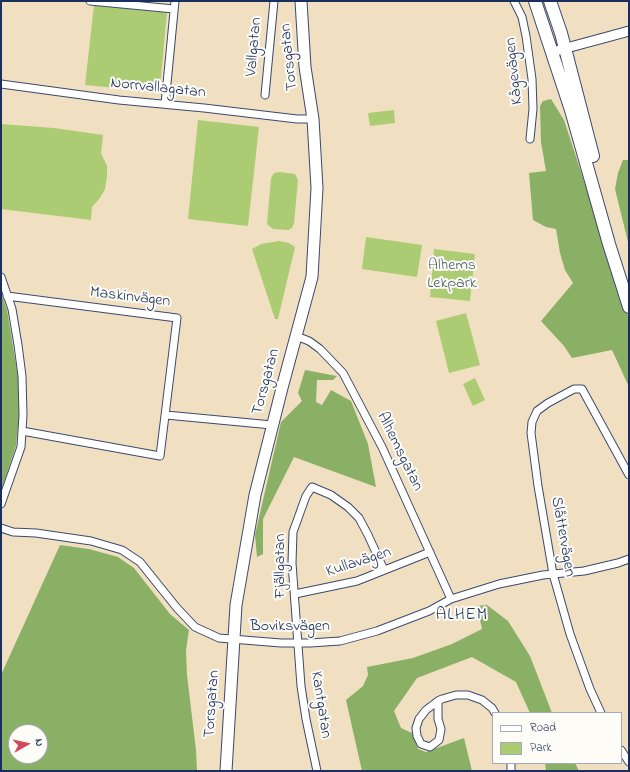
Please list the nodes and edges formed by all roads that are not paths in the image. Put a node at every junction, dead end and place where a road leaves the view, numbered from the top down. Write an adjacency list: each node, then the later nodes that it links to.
1 (90, 1): 7 (street)
2 (274, 1): 12 (street, Vallgatan)
3 (301, 1): 14 (main road, Torsgatan)
4 (514, 1): 15 (street, Kågevägen)
5 (535, 1): 10 (highway)
6 (550, 1): 9 (highway)
7 (175, 5): 13 (street)
8 (629, 31): 9 (street)
9 (565, 48): 10 (street); 17 (highway)
10 (552, 52): 19 (highway)
11 (1, 84): 13 (street, Norrvallagatan)
12 (265, 95)
13 (165, 104): 14 (street, Norrvallagatan)
14 (313, 119): 20 (main road, Torsgatan)
15 (530, 139)
16 (1, 277): 18 (street)
17 (629, 288)
18 (7, 296): 21 (street, Maskinvägen); 23 (street)
19 (629, 307)
20 (296, 336): 22 (main road, Torsgatan); 27 (street, Alhemsgatan)
21 (166, 415): 22 (street); 23 (street, Maskinvägen)
22 (272, 425): 33 (main road, Torsgatan)
23 (22, 431): 25 (street)
24 (629, 475): 30 (street, Slåttervägen)
25 (1, 504)
26 (1, 528): 33 (street, Boviksvägen)
27 (430, 552): 29 (street, Kullavägen); 32 (street, Alhemsgatan)
28 (629, 559): 30 (street, Boviksvägen)
29 (384, 570): 31 (street, Kullavägen); 31 (street, Fjällgatan)
30 (553, 574): 32 (street, Boviksvägen); 37 (street, Slåttervägen)
31 (295, 594): 34 (street, Fjällgatan)
32 (451, 599): 34 (street, Boviksvägen)
33 (234, 639): 34 (street, Boviksvägen); 40 (main road, Torsgatan)
34 (297, 643): 41 (street, Kantgatan)
35 (438, 701): 35 (street); 36 (street)
36 (494, 712)
37 (601, 712)
38 (622, 752): 39 (street)
39 (629, 762)
40 (226, 771)
41 (317, 771)

